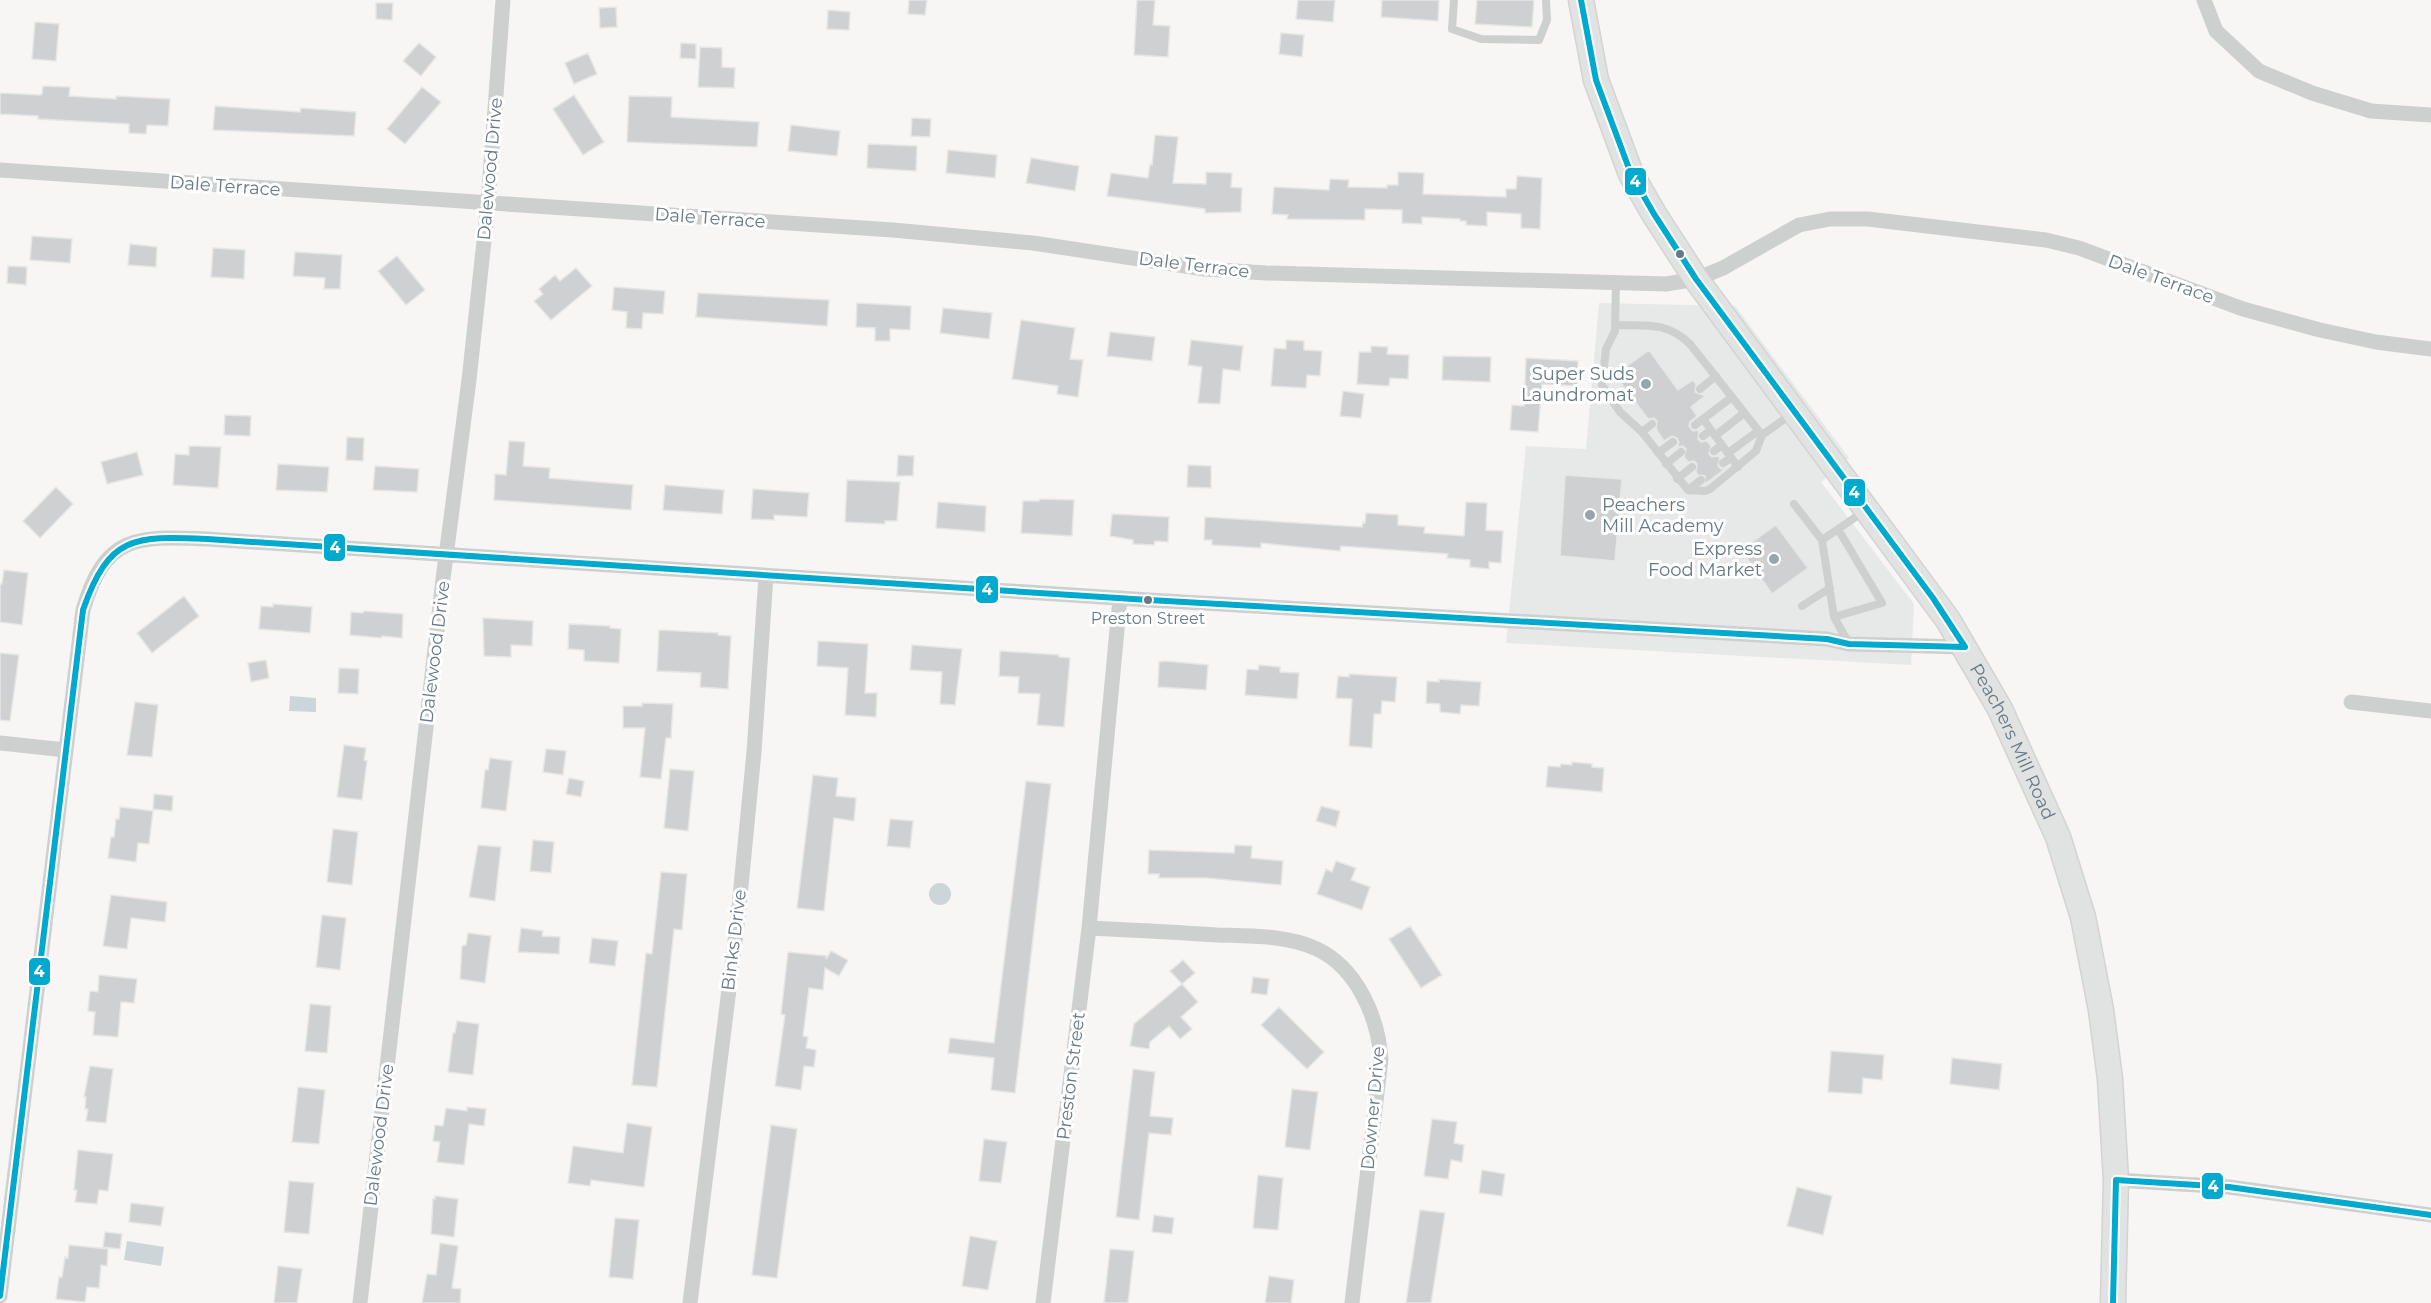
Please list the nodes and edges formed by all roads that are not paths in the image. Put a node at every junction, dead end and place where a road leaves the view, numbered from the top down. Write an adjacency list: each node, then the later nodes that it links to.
1 (503, 0): 8 (street, Dalewood Drive)
2 (1454, 0): 3 (lane)
3 (1546, 0)
4 (1581, 0): 9 (main road, Peachers Mill Road)
5 (2204, 0): 6 (street)
6 (2431, 115)
7 (0, 170): 8 (street, Dale Terrace)
8 (488, 204): 10 (street, Dale Terrace); 42 (street, Dalewood Drive)
9 (1696, 279): 10 (street, Dale Terrace); 12 (street, Dale Terrace); 16 (main road, Peachers Mill Road)
10 (1616, 282): 11 (lane)
11 (1614, 325): 13 (lane); 21 (lane)
12 (2431, 349)
13 (1716, 376): 14 (lane); 15 (lane)
14 (1700, 389)
15 (1732, 397): 17 (lane); 18 (lane)
16 (1794, 412): 23 (lane); 39 (main road, Peachers Mill Road)
17 (1744, 413): 22 (lane); 23 (lane)
18 (1703, 419): 20 (lane); 22 (lane)
19 (1652, 424): 21 (lane)
20 (1695, 425)
21 (1642, 432): 28 (lane)
22 (1713, 433): 24 (lane); 26 (lane)
23 (1760, 433): 30 (lane); 34 (lane)
24 (1703, 436)
25 (1673, 442): 28 (lane)
26 (1722, 445): 27 (lane); 30 (lane)
27 (1714, 451)
28 (1658, 453): 32 (lane)
29 (1681, 453): 32 (lane)
30 (1730, 456): 31 (lane); 34 (lane)
31 (1723, 463)
32 (1666, 464): 35 (lane)
33 (1692, 467): 35 (lane)
34 (1738, 467): 37 (lane)
35 (1677, 479): 37 (lane)
36 (1701, 480): 37 (lane)
37 (1688, 490)
38 (1794, 504): 41 (lane)
39 (1867, 509): 40 (lane); 49 (main road, Peachers Mill Road)
40 (1838, 530): 41 (lane); 47 (lane)
41 (1822, 540): 44 (lane)
42 (447, 554): 43 (street); 53 (street); 58 (street, Dalewood Drive)
43 (766, 576): 45 (street); 59 (street, Binks Drive)
44 (1830, 588): 46 (lane); 47 (lane)
45 (1120, 598): 48 (street); 54 (street, Preston Street)
46 (1802, 606)
47 (1834, 617): 48 (lane)
48 (1849, 644): 49 (street)
49 (1965, 647): 55 (main road, Peachers Mill Road)
50 (2351, 702): 51 (street)
51 (2431, 711)
52 (0, 743): 53 (street)
53 (66, 750): 57 (street)
54 (1089, 928): 60 (street, Preston Street); 61 (street, Downer Drive)
55 (2116, 1180): 56 (street); 62 (main road, Peachers Mill Road)
56 (2431, 1215)
57 (0, 1296)
58 (360, 1303)
59 (690, 1303)
60 (1043, 1303)
61 (1352, 1303)
62 (2113, 1303)

